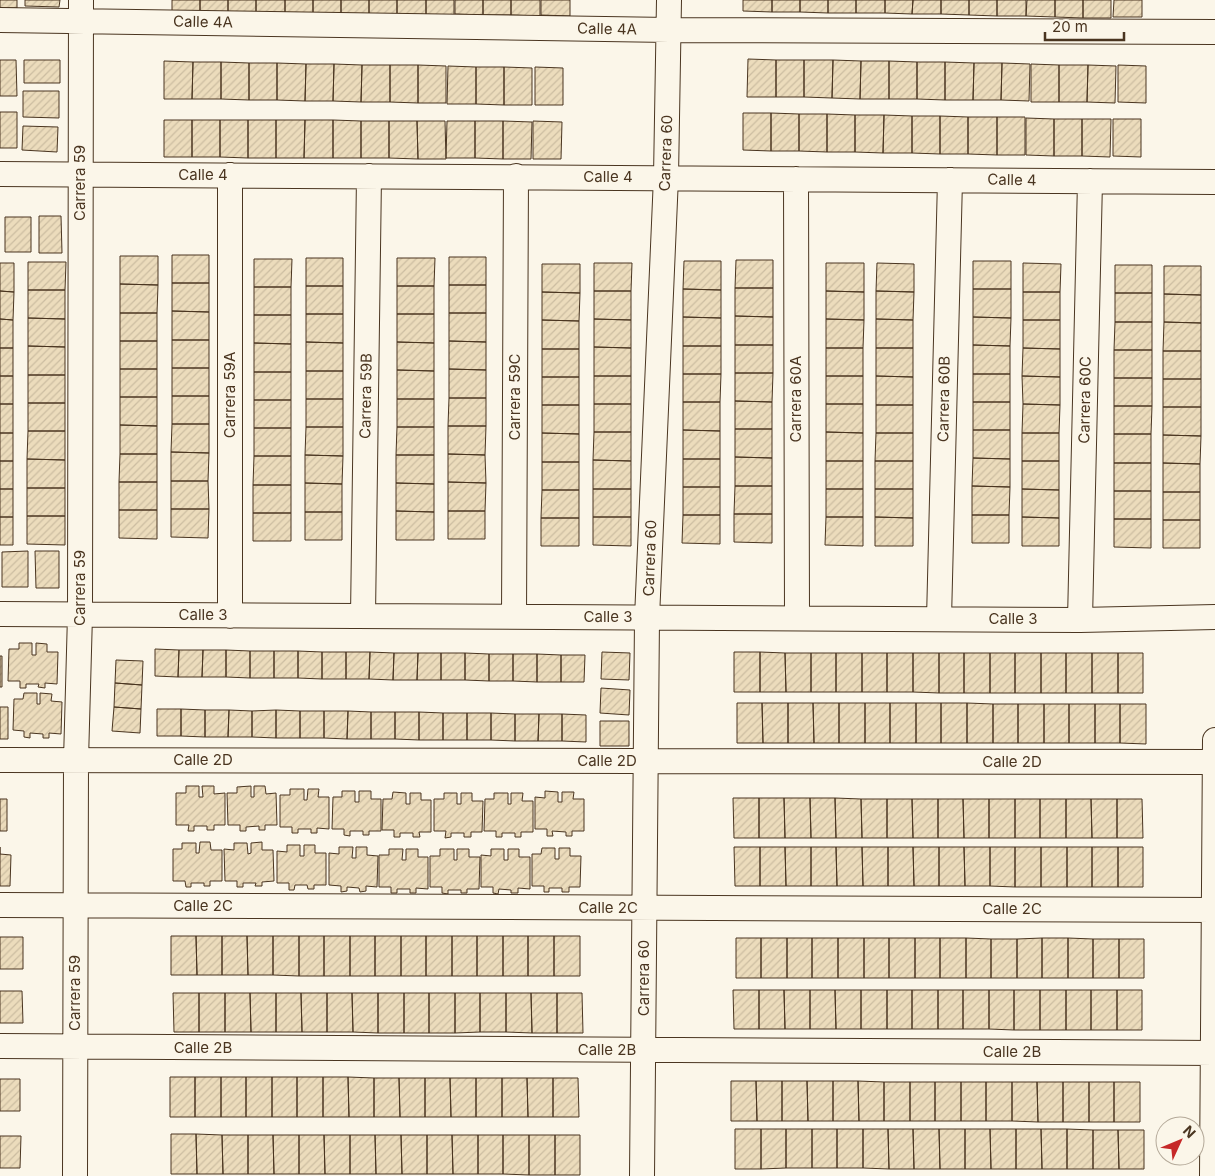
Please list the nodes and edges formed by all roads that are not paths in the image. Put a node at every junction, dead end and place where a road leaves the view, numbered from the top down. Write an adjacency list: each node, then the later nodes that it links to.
1 (669, 0): 4 (street, Carrera 60)
2 (81, 10): 3 (street, Calle 4A); 4 (street, Calle 4A); 7 (street, Carrera 59)
3 (0, 20)
4 (669, 30): 5 (street, Calle 4A); 11 (street, Carrera 60)
5 (1215, 32)
6 (0, 174): 7 (street, Calle 4)
7 (79, 174): 8 (street, Calle 4); 17 (street, Carrera 59)
8 (230, 175): 9 (street, Calle 4); 18 (street, Carrera 59A)
9 (369, 176): 10 (street, Calle 4); 19 (street, Carrera 59B)
10 (516, 176): 11 (street, Calle 4); 21 (street, Carrera 59C)
11 (666, 178): 12 (street, Calle 4); 22 (street, Carrera 60)
12 (796, 179): 13 (street, Calle 4); 23 (street, Carrera 60A)
13 (950, 180): 14 (street, Calle 4); 24 (street, Carrera 60B)
14 (1090, 181): 15 (street, Calle 4); 25 (street, Carrera 60C)
15 (1215, 182)
16 (0, 614): 17 (street, Calle 3)
17 (80, 615): 18 (street, Calle 3); 28 (street, Carrera 59)
18 (230, 616): 19 (street, Calle 3)
19 (363, 616): 21 (street, Calle 3)
20 (1215, 616): 25 (street, Calle 3)
21 (514, 617): 22 (street, Calle 3)
22 (647, 618): 23 (street, Calle 3); 29 (street, Carrera 60)
23 (797, 618): 24 (street, Calle 3)
24 (939, 619): 25 (street, Calle 3)
25 (1080, 620)
26 (1214, 755): 29 (street, Calle 2D); 33 (street)
27 (0, 760): 28 (street, Calle 2D)
28 (76, 760): 29 (street, Calle 2D); 31 (street, Carrera 59)
29 (646, 761): 32 (street, Carrera 60)
30 (0, 905): 31 (street, Calle 2C)
31 (76, 906): 32 (street, Calle 2C); 35 (street, Carrera 59)
32 (644, 908): 33 (street, Calle 2C); 36 (street, Carrera 60)
33 (1214, 910): 37 (street)
34 (0, 1046): 35 (street, Calle 2B)
35 (75, 1047): 36 (street, Calle 2B); 38 (street, Carrera 59)
36 (643, 1050): 37 (street, Calle 2B); 39 (street, Carrera 60)
37 (1214, 1053): 40 (street)
38 (74, 1176)
39 (642, 1176)
40 (1212, 1176)

